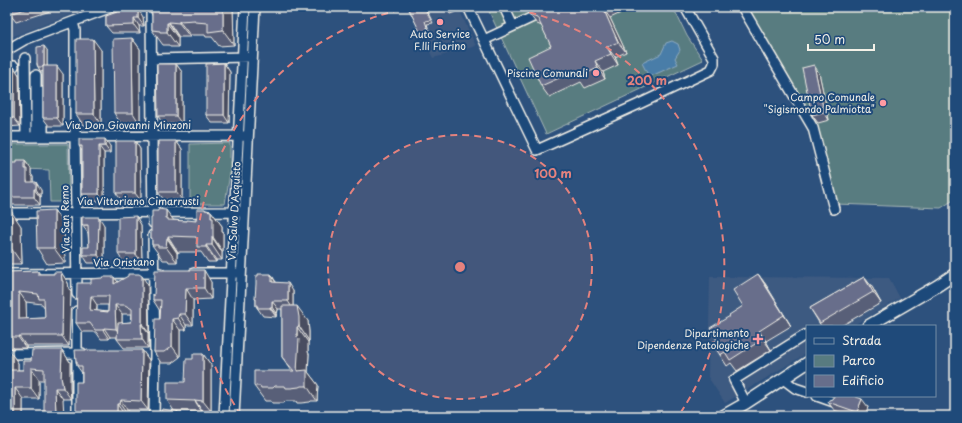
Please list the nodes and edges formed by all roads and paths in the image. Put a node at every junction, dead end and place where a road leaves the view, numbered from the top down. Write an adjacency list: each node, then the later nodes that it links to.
1 (151, 7): 19 (street)
2 (244, 7): 16 (street, Via Salvo D'Acquisto)
3 (255, 7): 18 (street, Via Salvo D'Acquisto)
4 (468, 7): 13 (street)
5 (504, 7): 11 (street)
6 (685, 7): 13 (street)
7 (742, 7): 27 (street)
8 (106, 8): 10 (street)
9 (533, 17): 11 (street)
10 (73, 22): 12 (street); 24 (street, Via San Remo)
11 (513, 26): 13 (street)
12 (24, 40): 14 (street); 15 (street)
13 (484, 40)
14 (7, 43)
15 (7, 50)
16 (242, 57): 18 (street); 19 (street); 21 (street, Via Salvo D'Acquisto)
17 (25, 58): 23 (street)
18 (252, 58): 22 (street, Via Salvo D'Acquisto)
19 (152, 59): 25 (street)
20 (39, 76): 23 (street)
21 (238, 135): 22 (street, Via Don Giovanni Minzoni); 25 (street, Via Don Giovanni Minzoni); 29 (street, Via Salvo D'Acquisto)
22 (248, 135): 30 (street, Via Salvo D'Acquisto)
23 (35, 136): 24 (street, Via Don Giovanni Minzoni); 26 (street, Via Don Giovanni Minzoni)
24 (75, 136): 25 (street, Via Don Giovanni Minzoni); 32 (street, Via San Remo)
25 (152, 136): 28 (street)
26 (7, 137)
27 (834, 209)
28 (153, 212): 29 (street, Via Vittoriano Cimarrusti); 32 (street, Via Vittoriano Cimarrusti); 34 (street)
29 (234, 212): 30 (street, Via Vittoriano Cimarrusti); 33 (street, Via Salvo D'Acquisto)
30 (244, 212): 37 (street, Via Salvo D'Acquisto)
31 (7, 213): 32 (street, Via Vittoriano Cimarrusti)
32 (76, 213): 39 (street, Via San Remo)
33 (231, 272): 36 (street); 37 (street); 54 (street, Via Salvo D'Acquisto)
34 (154, 273): 35 (street, Via Oristano); 39 (street, Via Oristano); 53 (street)
35 (170, 273)
36 (186, 273)
37 (242, 273): 55 (street, Via Salvo D'Acquisto)
38 (7, 274): 39 (street, Via Oristano)
39 (77, 274): 44 (street, Via San Remo)
40 (955, 274): 41 (main road)
41 (870, 325)
42 (806, 336): 51 (street)
43 (7, 354): 44 (street)
44 (76, 354): 45 (street); 52 (street, Via San Remo)
45 (92, 354)
46 (806, 364): 47 (main road)
47 (783, 379): 48 (street); 51 (main road)
48 (806, 392)
49 (820, 397): 50 (street)
50 (834, 402)
51 (746, 403): 56 (main road)
52 (77, 416)
53 (154, 416)
54 (224, 416)
55 (234, 416)
56 (723, 416)

